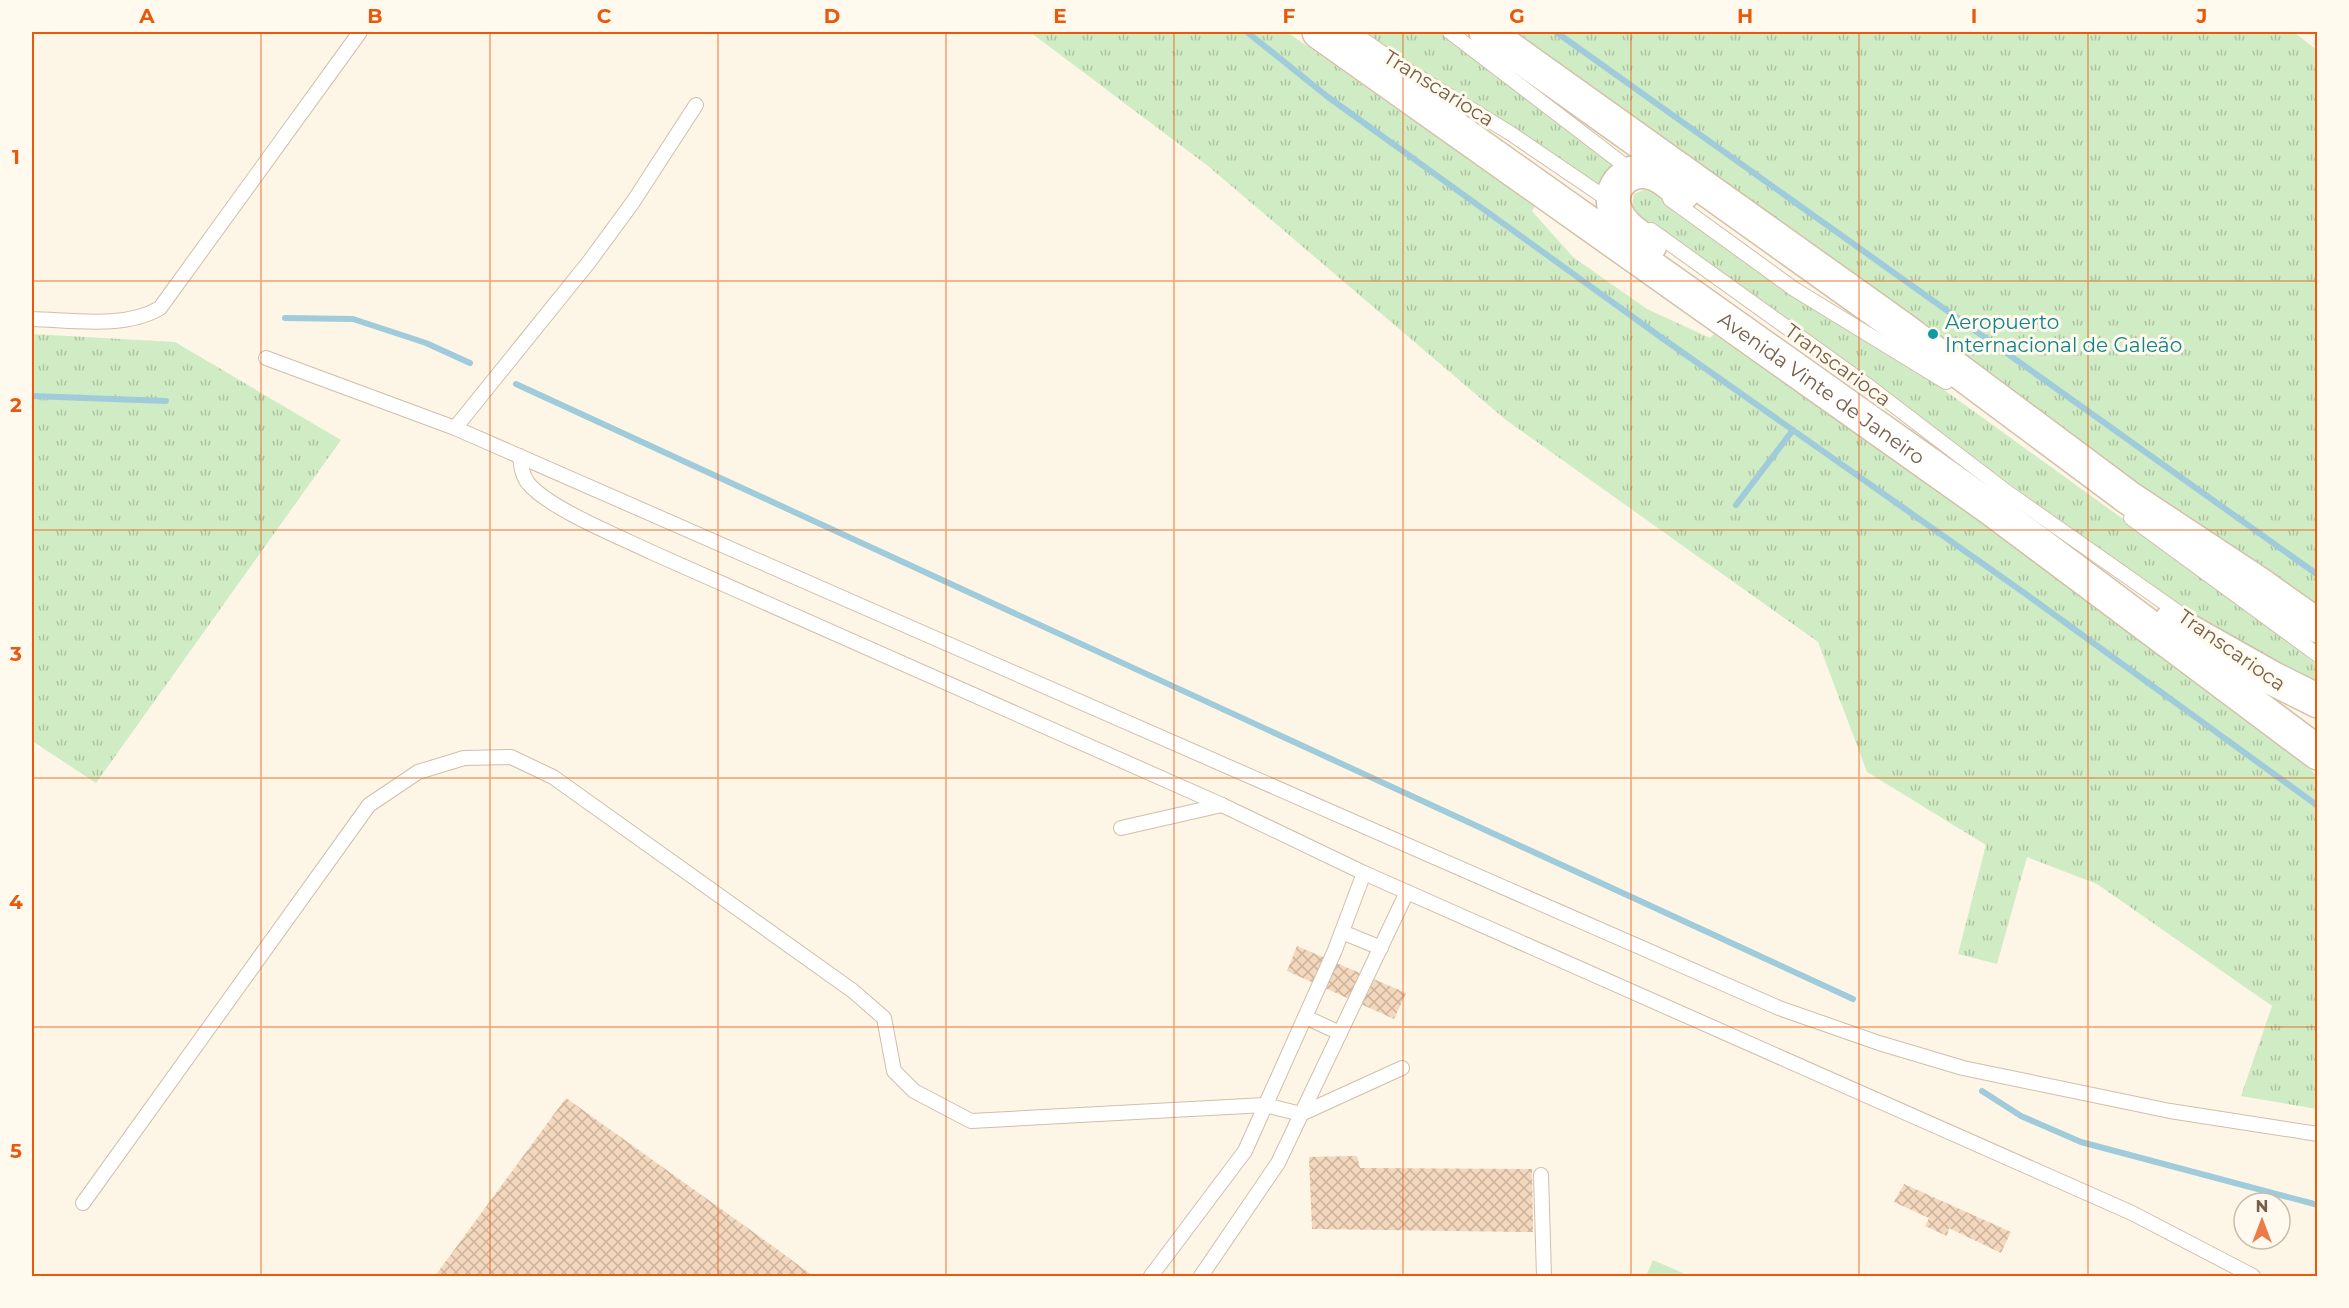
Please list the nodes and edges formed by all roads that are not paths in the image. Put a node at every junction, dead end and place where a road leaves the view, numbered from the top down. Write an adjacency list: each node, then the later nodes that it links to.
1 (360, 32): 10 (lane)
2 (1319, 32): 11 (street, Avenida Vinte de Janeiro)
3 (1352, 32): 8 (lane, Transcarioca)
4 (1450, 32): 7 (lane, Transcarioca)
5 (1486, 32): 9 (street)
6 (696, 105): 14 (lane)
7 (1635, 173): 8 (street); 9 (street); 13 (lane, Transcarioca)
8 (1613, 202): 11 (street); 22 (lane, Transcarioca)
9 (1810, 262): 18 (street)
10 (32, 319)
11 (1754, 342): 16 (street, Avenida Vinte de Janeiro)
12 (266, 358): 14 (lane)
13 (1958, 390)
14 (455, 428): 15 (lane)
15 (520, 456): 26 (lane); 37 (lane)
16 (1992, 508): 22 (street); 25 (street, Avenida Vinte de Janeiro)
17 (2119, 509): 21 (lane)
18 (2259, 584): 19 (street); 20 (street)
19 (2318, 618)
20 (2318, 626)
21 (2318, 655)
22 (2272, 678): 23 (street); 24 (lane, Transcarioca)
23 (2318, 701)
24 (2318, 710)
25 (2318, 753)
26 (1222, 805): 27 (lane); 28 (lane)
27 (1121, 828)
28 (1364, 873): 29 (lane); 30 (lane)
29 (1407, 892): 31 (lane); 43 (lane)
30 (1342, 932): 31 (lane); 32 (lane)
31 (1380, 948): 33 (lane)
32 (1305, 1017): 33 (lane); 35 (lane)
33 (1340, 1033): 36 (lane)
34 (1402, 1068): 36 (lane)
35 (1264, 1105): 36 (lane); 39 (lane); 40 (lane)
36 (1301, 1114): 41 (lane)
37 (2318, 1134)
38 (1541, 1175): 42 (lane)
39 (83, 1203)
40 (1151, 1276)
41 (1201, 1276)
42 (1544, 1276)
43 (2253, 1276)

